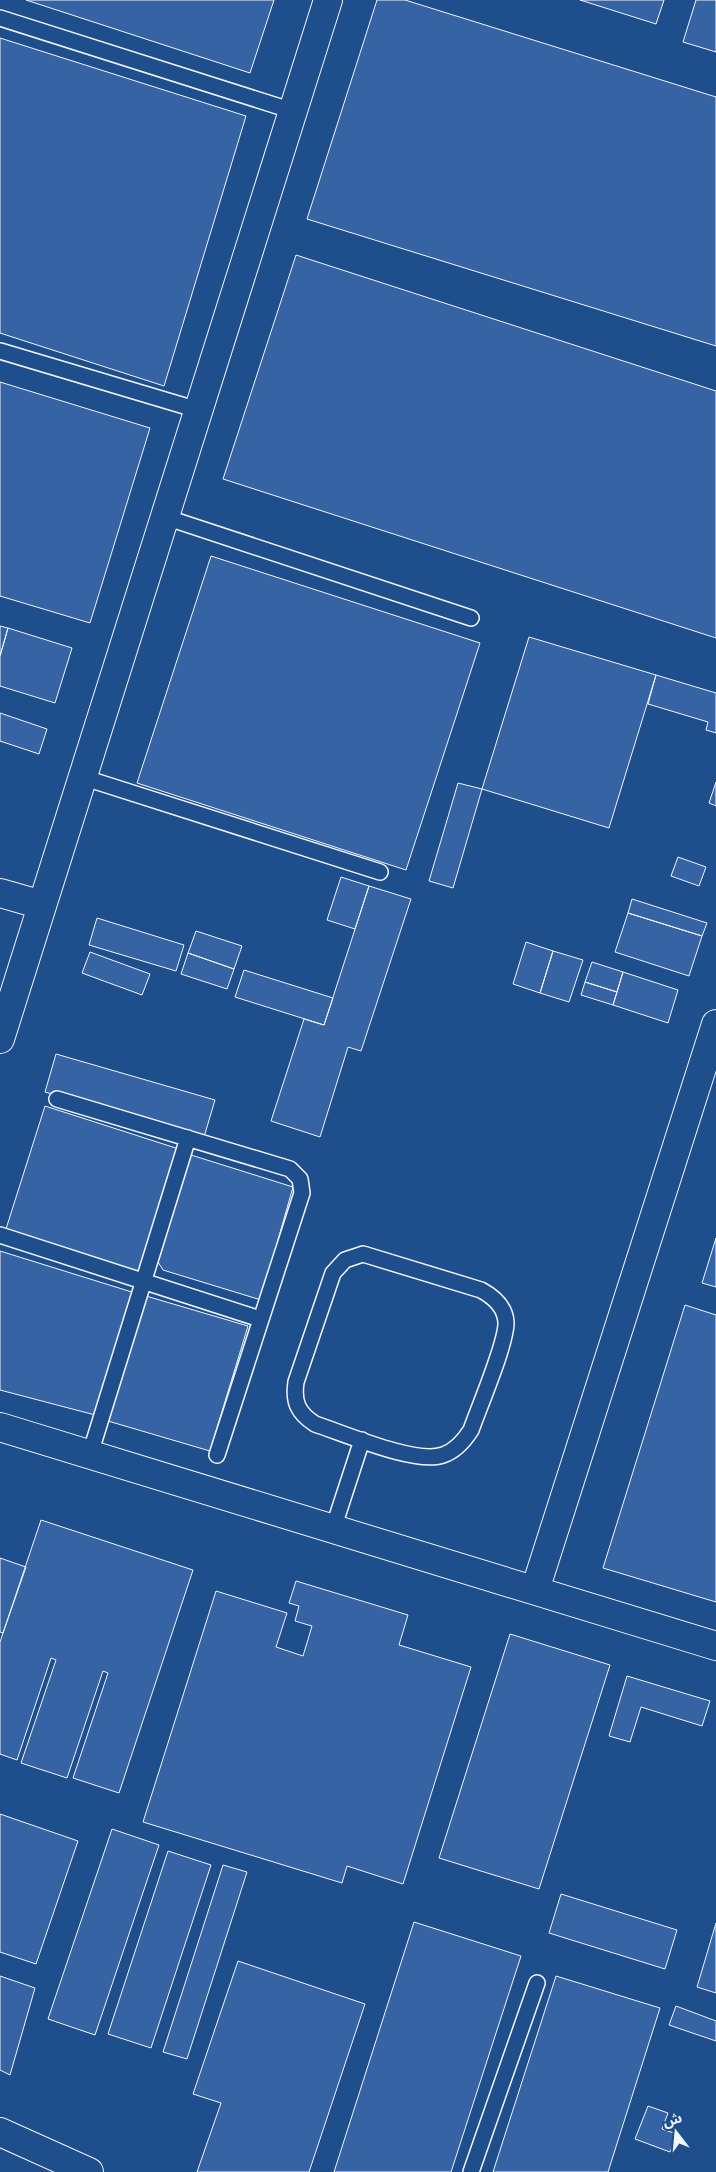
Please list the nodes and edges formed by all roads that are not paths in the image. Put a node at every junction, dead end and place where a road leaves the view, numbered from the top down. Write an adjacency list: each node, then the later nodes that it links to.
1 (328, 0): 3 (street)
2 (0, 18): 3 (lane)
3 (293, 111): 5 (street)
4 (0, 351): 5 (lane)
5 (198, 410): 6 (street)
6 (165, 517): 7 (lane); 8 (street)
7 (471, 618)
8 (82, 777): 9 (lane); 11 (street)
9 (380, 872)
10 (0, 893): 11 (street)
11 (42, 905): 13 (street)
12 (716, 1024): 24 (street)
13 (0, 1039)
14 (57, 1099): 15 (lane)
15 (188, 1138): 17 (lane); 18 (lane)
16 (0, 1235): 17 (lane)
17 (144, 1280): 18 (lane); 21 (lane)
18 (260, 1319): 22 (lane)
19 (0, 1427): 21 (street)
20 (362, 1440): 20 (lane); 23 (lane)
21 (90, 1454): 23 (street)
22 (217, 1455)
23 (334, 1529): 24 (street)
24 (535, 1590): 25 (street)
25 (716, 1646)
26 (537, 1984): 29 (lane)
27 (0, 2132): 28 (street)
28 (90, 2172)
29 (471, 2172)

